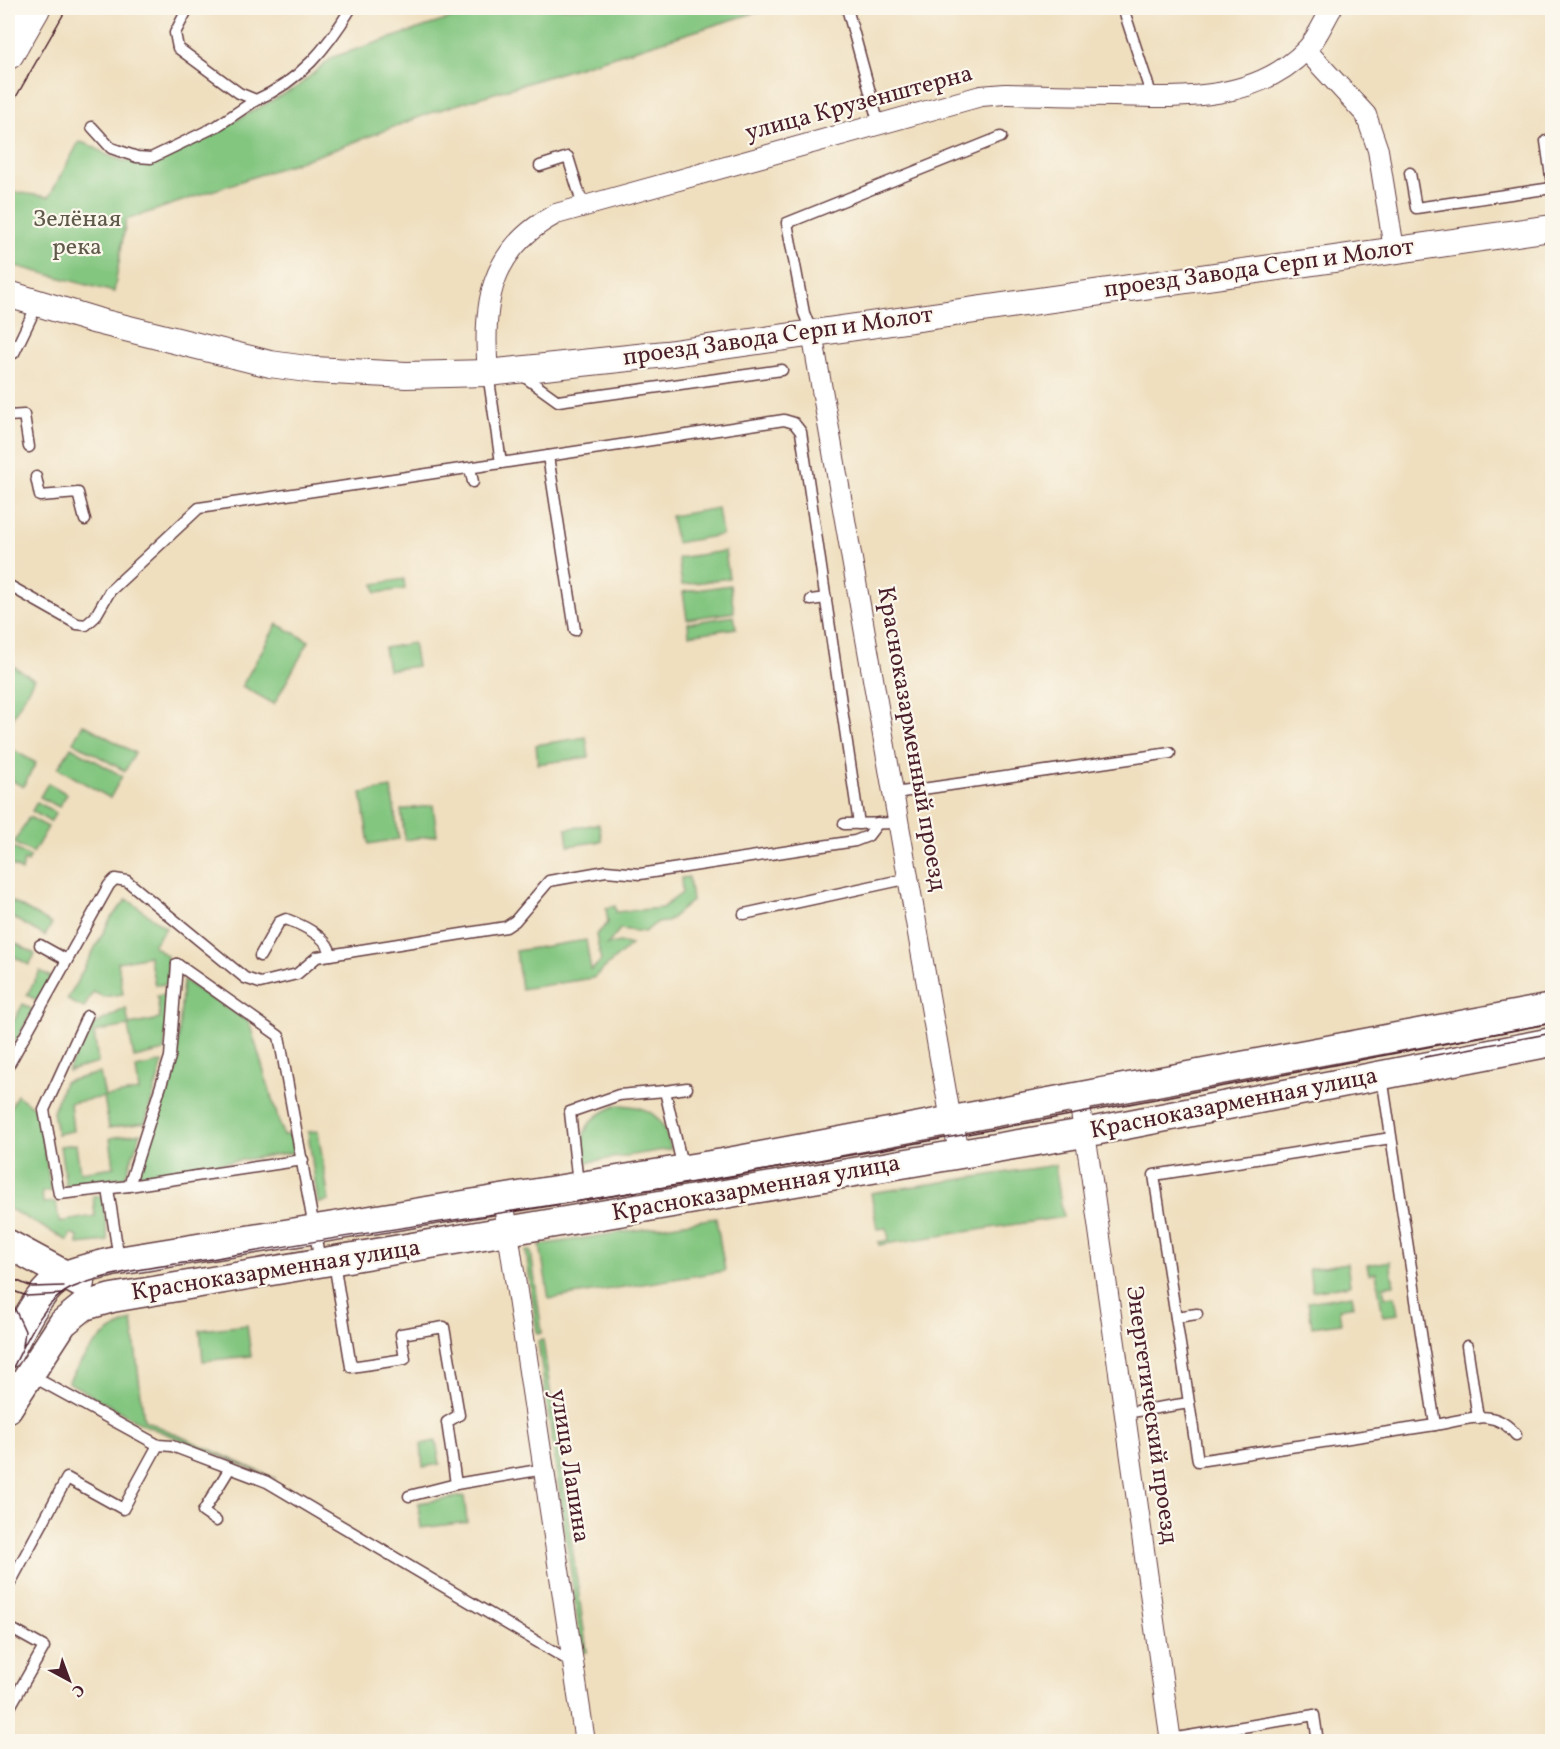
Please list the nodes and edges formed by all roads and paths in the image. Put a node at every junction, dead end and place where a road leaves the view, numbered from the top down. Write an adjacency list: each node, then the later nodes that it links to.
1 (33, 8): 8 (main road)
2 (188, 8): 10 (lane)
3 (351, 8): 10 (lane)
4 (847, 8): 11 (lane)
5 (1123, 8): 9 (lane)
6 (1332, 8): 7 (street, улица Крузенштерна)
7 (1306, 50): 9 (street, улица Крузенштерна); 20 (street)
8 (8, 53)
9 (1152, 97): 11 (street, улица Крузенштерна)
10 (256, 100): 12 (lane)
11 (879, 125): 18 (street, улица Крузенштерна)
12 (92, 127)
13 (1001, 137): 23 (lane)
14 (1552, 140): 17 (lane)
15 (540, 166): 18 (lane)
16 (1410, 173): 17 (lane)
17 (1552, 186)
18 (583, 206): 27 (street, улица Крузенштерна)
19 (1552, 228): 20 (street, проезд Завода Серп и Молот)
20 (1394, 249): 23 (street, проезд Завода Серп и Молот)
21 (8, 294): 22 (street, проезд Завода Серп и Молот)
22 (38, 303): 24 (lane); 27 (street, проезд Завода Серп и Молот)
23 (812, 333): 26 (street, проезд Завода Серп и Молот); 41 (street, Красноказарменный проезд)
24 (8, 355)
25 (782, 370): 26 (lane)
26 (517, 371): 27 (street, проезд Завода Серп и Молот)
27 (488, 373): 31 (lane)
28 (8, 416): 29 (lane)
29 (29, 447)
30 (548, 456): 31 (lane); 37 (lane); 39 (lane)
31 (501, 463): 32 (lane)
32 (470, 468): 34 (lane); 36 (lane)
33 (36, 477): 35 (lane)
34 (473, 482)
35 (85, 520)
36 (8, 585)
37 (826, 598): 38 (lane); 45 (lane)
38 (811, 600)
39 (574, 630)
40 (1170, 753): 41 (lane)
41 (895, 793): 43 (street, Красноказарменный проезд)
42 (878, 823): 43 (lane); 45 (lane); 49 (lane)
43 (900, 823): 46 (street, Красноказарменный проезд)
44 (844, 824): 45 (lane)
45 (859, 824)
46 (910, 878): 47 (lane); 60 (street, Красноказарменный проезд)
47 (744, 914)
48 (40, 945): 51 (lane)
49 (331, 955): 50 (lane); 51 (lane)
50 (260, 956)
51 (67, 960): 55 (lane)
52 (1552, 1008): 59 (main road, Красноказарменная улица)
53 (87, 1016): 68 (lane)
54 (1552, 1042): 56 (main road, Красноказарменная улица)
55 (8, 1066)
56 (1382, 1075): 61 (main road, Красноказарменная улица); 62 (lane)
57 (687, 1088): 58 (lane)
58 (665, 1091): 65 (lane); 67 (lane)
59 (1078, 1095): 60 (main road, Красноказарменная улица); 61 (street, Энергетический проезд)
60 (951, 1122): 63 (street, Красноказарменный проезд); 65 (main road, Красноказарменная улица)
61 (1084, 1133): 63 (main road, Красноказарменная улица); 85 (street, Энергетический проезд)
62 (1391, 1138): 78 (lane); 87 (lane)
63 (960, 1153): 71 (main road, Красноказарменная улица)
64 (303, 1160): 66 (lane); 66 (lane); 70 (lane)
65 (683, 1170): 67 (main road, Красноказарменная улица)
66 (129, 1186): 68 (lane)
67 (578, 1187): 69 (main road, Красноказарменная улица)
68 (108, 1189): 73 (lane)
69 (503, 1199): 70 (main road, Красноказарменная улица); 71 (street, улица Лапина)
70 (315, 1231): 73 (main road, Красноказарменная улица); 74 (lane)
71 (508, 1232): 74 (main road, Красноказарменная улица); 91 (street, улица Лапина)
72 (8, 1244): 75 (main road)
73 (120, 1261): 75 (main road, Красноказарменная улица)
74 (327, 1262): 76 (main road, Красноказарменная улица); 92 (lane)
75 (65, 1275): 76 (main road); 79 (main road); 81 (main road)
76 (109, 1298): 79 (main road, Красноказарменная улица)
77 (1197, 1314): 78 (lane)
78 (1176, 1317): 83 (lane)
79 (63, 1323): 82 (main road, Красноказарменная улица)
80 (1467, 1346): 86 (lane)
81 (8, 1354)
82 (28, 1374): 84 (main road, Красноказарменная улица); 89 (lane)
83 (1189, 1403): 85 (lane); 87 (lane)
84 (8, 1408)
85 (1125, 1413): 99 (street, Энергетический проезд)
86 (1478, 1418): 87 (lane); 88 (lane)
87 (1435, 1425)
88 (1516, 1435)
89 (158, 1445): 90 (lane); 95 (lane)
90 (230, 1468): 94 (lane); 97 (lane)
91 (544, 1469): 92 (lane); 97 (street, улица Лапина)
92 (456, 1484): 93 (lane)
93 (409, 1496)
94 (216, 1521)
95 (8, 1587)
96 (8, 1627): 98 (lane)
97 (573, 1663): 100 (street, улица Лапина)
98 (8, 1704)
99 (1171, 1740): 101 (lane)
100 (585, 1742)
101 (1318, 1742)

